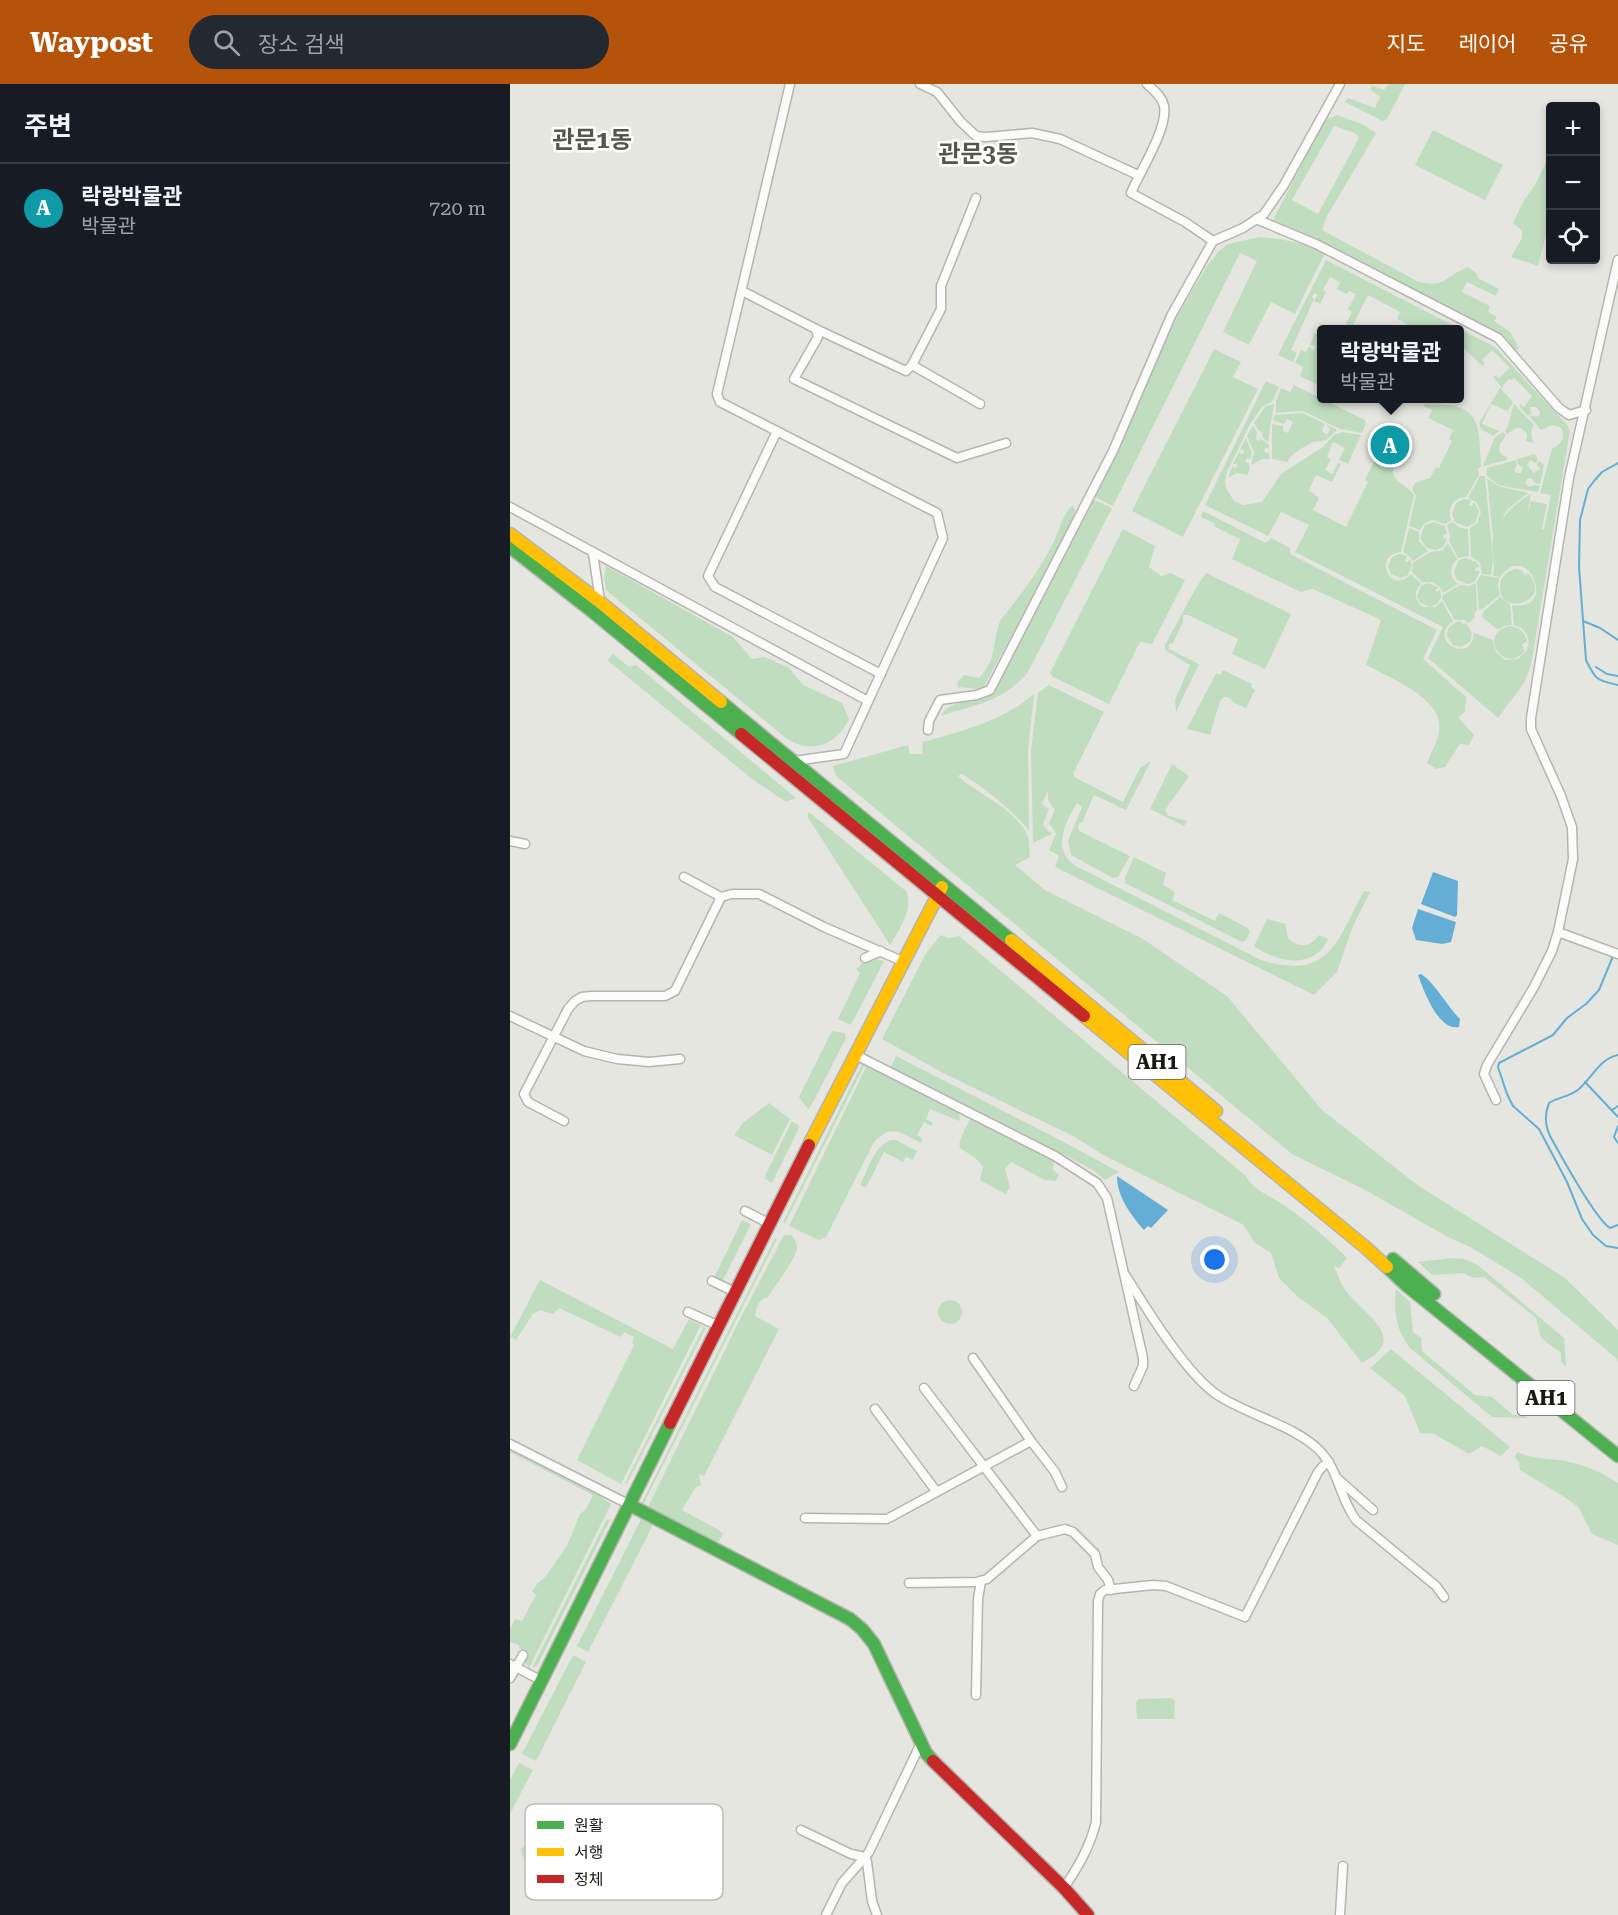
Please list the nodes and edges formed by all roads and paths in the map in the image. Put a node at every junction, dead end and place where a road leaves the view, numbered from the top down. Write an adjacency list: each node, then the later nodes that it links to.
1 (790, 84): 10 (street)
2 (920, 84): 5 (street)
3 (1147, 84): 5 (street)
4 (1340, 84): 7 (street)
5 (1138, 175): 8 (street)
6 (976, 198): 12 (street)
7 (1256, 219): 8 (street); 14 (street)
8 (1213, 241): 24 (street)
9 (1618, 260): 14 (street)
10 (742, 291): 11 (street); 15 (street)
11 (816, 329): 12 (street); 16 (street)
12 (912, 365): 13 (street)
13 (980, 404)
14 (1586, 410): 32 (street)
15 (777, 431): 22 (street); 22 (street)
16 (1006, 443)
17 (510, 507): 20 (street)
18 (510, 534): 21 (main road)
19 (510, 547): 25 (main road)
20 (593, 553): 21 (street); 23 (street)
21 (600, 602): 25 (main road)
22 (881, 674): 23 (street)
23 (868, 701): 25 (street)
24 (928, 730)
25 (790, 766): 29 (main road); 30 (main road)
26 (510, 841): 27 (street)
27 (525, 844)
28 (684, 877): 31 (street)
29 (944, 884): 30 (main road); 50 (main road, AH1)
30 (936, 894): 36 (main road); 50 (main road, AH1)
31 (722, 897): 33 (street); 38 (street)
32 (1558, 932): 34 (street); 41 (street)
33 (881, 951): 35 (street); 36 (street)
34 (1618, 954)
35 (865, 958)
36 (902, 961): 39 (main road)
37 (510, 1016): 38 (street)
38 (554, 1036): 40 (street); 42 (street)
39 (854, 1054): 44 (main road); 45 (street)
40 (680, 1059)
41 (1496, 1100)
42 (564, 1121)
43 (745, 1211): 44 (street)
44 (770, 1224): 47 (main road)
45 (1122, 1269): 52 (street); 59 (street)
46 (712, 1281): 47 (street)
47 (735, 1292): 49 (main road)
48 (688, 1312): 49 (street)
49 (719, 1326): 64 (main road)
50 (1478, 1337): 56 (main road, AH1); 58 (main road, AH1)
51 (973, 1358): 55 (street)
52 (1134, 1386)
53 (924, 1388): 60 (street)
54 (875, 1409): 63 (street)
55 (1031, 1441): 60 (street); 62 (street)
56 (1618, 1443)
57 (510, 1444): 64 (street)
58 (1618, 1456)
59 (1329, 1462): 61 (street); 70 (street)
60 (984, 1467): 63 (street); 67 (street)
61 (1338, 1478): 65 (street); 71 (street)
62 (1062, 1487)
63 (936, 1491): 66 (street)
64 (630, 1505): 75 (main road); 77 (main road)
65 (1374, 1510)
66 (805, 1518)
67 (1037, 1536): 68 (street); 70 (street)
68 (981, 1581): 69 (street); 76 (street)
69 (909, 1583)
70 (1111, 1590): 82 (street)
71 (1444, 1598)
72 (523, 1655): 73 (street)
73 (513, 1666): 74 (street); 75 (street)
74 (510, 1678)
75 (542, 1681): 78 (main road)
76 (976, 1695)
77 (921, 1743): 80 (street); 82 (main road)
78 (510, 1744)
79 (801, 1830): 80 (street)
80 (865, 1857): 83 (street); 84 (street)
81 (1343, 1866): 86 (street)
82 (1064, 1888): 85 (main road)
83 (826, 1915)
84 (877, 1915)
85 (1088, 1915)
86 (1340, 1915)

